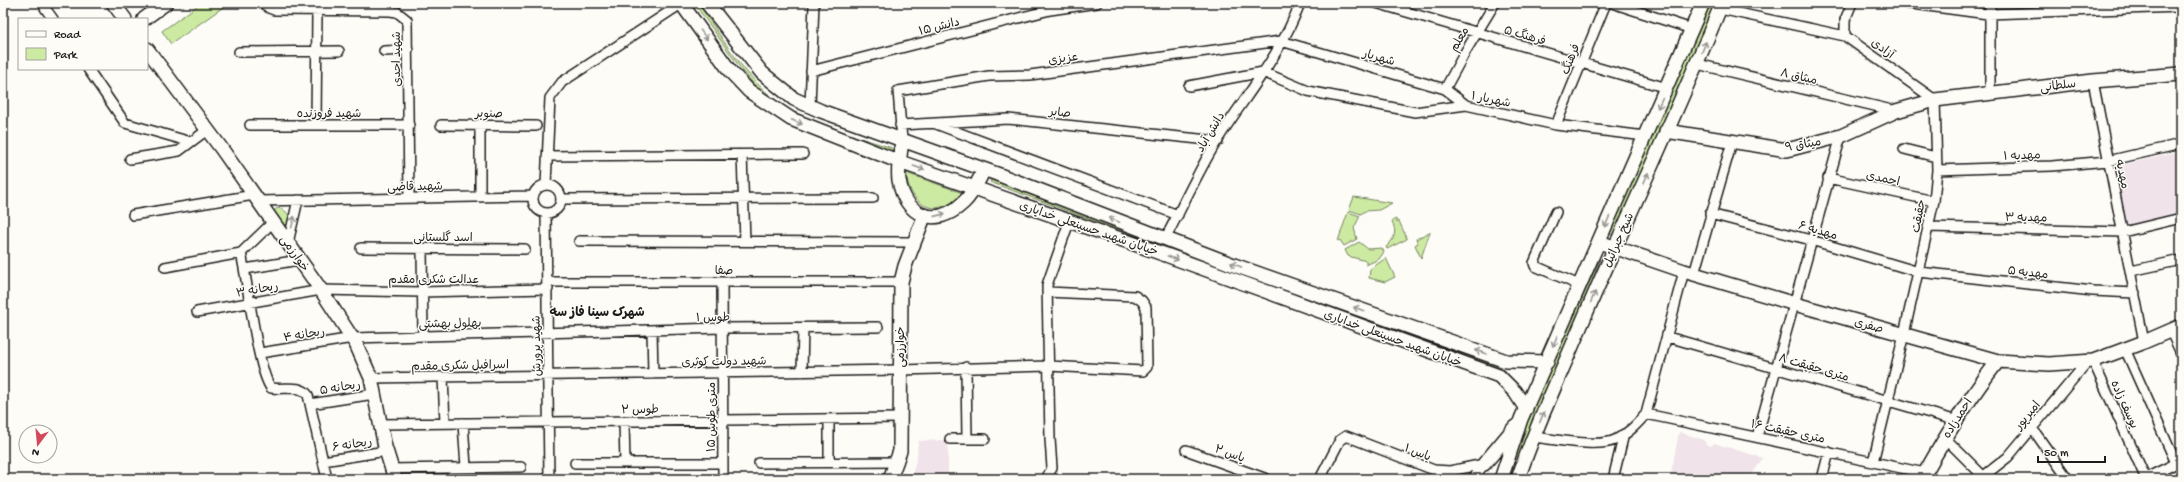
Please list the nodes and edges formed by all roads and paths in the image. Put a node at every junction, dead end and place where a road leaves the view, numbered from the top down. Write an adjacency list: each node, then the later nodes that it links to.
1 (113, 3): 23 (street)
2 (166, 3): 24 (street)
3 (264, 3): 20 (street, شهید احدی)
4 (681, 3): 71 (street); 75 (street, خیابان شهید حسینعلی خدایاری, one-way to 75)
5 (814, 3): 38 (street)
6 (1097, 3): 38 (street, دانش ۱۵)
7 (1300, 3): 28 (street, دانش آباد)
8 (1376, 3): 26 (street, فرهنگ ۵)
9 (1496, 3): 26 (street, معلم)
10 (1606, 3): 35 (street, فرهنگ)
11 (1612, 3): 25 (street)
12 (1703, 3): 25 (street, شیخ جبرائیل)
13 (1852, 3): 27 (street)
14 (1904, 3): 21 (street)
15 (1990, 3): 21 (street)
16 (711, 4): 47 (street, خیابان شهید حسینعلی خدایاری)
17 (1721, 6): 27 (street); 36 (street, شیخ جبرائیل, one-way to 17)
18 (2181, 7): 21 (street)
19 (45, 8): 22 (street)
20 (317, 11): 30 (street, شهید احدی); 31 (street)
21 (1988, 14): 45 (street)
22 (52, 18)
23 (124, 18)
24 (145, 18)
25 (1692, 29): 43 (street, شیخ جبرائیل)
26 (1477, 34): 35 (street, فرهنگ ۵); 44 (street, معلم)
27 (1845, 36): 46 (street, آزادی)
28 (1281, 41): 39 (street, دانش آباد); 44 (street, شهریار); 56 (street, عزیزی)
29 (148, 50): 59 (street, خوارزمی)
30 (408, 50): 33 (street); 54 (street, شهید احدی)
31 (317, 51): 32 (street); 34 (street); 53 (street)
32 (339, 51)
33 (384, 51)
34 (239, 52)
35 (1581, 64): 43 (street, فرهنگ ۵); 57 (street, فرهنگ)
36 (1697, 64): 49 (street, میثاق ۸); 60 (street, شیخ جبرائیل)
37 (89, 70): 65 (street)
38 (811, 71): 47 (street)
39 (1263, 72): 42 (street); 48 (street, شهریار ۱); 64 (street, دانش آباد)
40 (2181, 74): 41 (street, سلطانی)
41 (2093, 81): 45 (street, سلطانی); 74 (street, مهدیه)
42 (1189, 86)
43 (1667, 88): 61 (street, شیخ جبرائیل, one-way to 61)
44 (1445, 89): 48 (street, شهریار)
45 (1990, 93): 46 (street, سلطانی)
46 (1935, 100): 49 (street, میثاق ۹); 72 (street, حقیقت)
47 (810, 106): 63 (street, خیابان شهید حسینعلی خدایاری)
48 (1466, 106): 57 (street, شهریار ۱)
49 (1896, 111): 62 (street, میثاق ۹)
50 (933, 123): 56 (street, صابر); 64 (street, صابر); 94 (street)
51 (480, 124): 55 (street, صنوبر); 58 (street, صنوبر); 82 (street)
52 (250, 125): 53 (street, شهید فروزنده)
53 (316, 125): 54 (street, شهید فروزنده)
54 (408, 125): 84 (street, شهید احدی)
55 (441, 125)
56 (900, 125): 63 (street, عزیزی)
57 (1556, 125): 61 (street, شهریار ۱)
58 (536, 126)
59 (207, 130): 65 (street); 83 (street, خوارزمی)
60 (1666, 131): 66 (street, میثاق ۹); 110 (street, شیخ جبرائیل, one-way to 60)
61 (1645, 136): 106 (street, شیخ جبرائیل, one-way to 106)
62 (1841, 136): 66 (street, میثاق ۹); 78 (street)
63 (902, 140): 75 (street); 76 (street, خیابان شهید حسینعلی خدایاری)
64 (1218, 141): 94 (street, دانش آباد)
65 (191, 142): 73 (street)
66 (1732, 142): 92 (street)
67 (2181, 144): 74 (street, مهدیه ۱)
68 (1904, 149): 72 (street)
69 (803, 154): 70 (street)
70 (742, 155): 71 (street); 87 (street)
71 (547, 156): 79 (street)
72 (1936, 157): 77 (street, حقیقت)
73 (130, 159)
74 (2108, 161): 77 (street, مهدیه ۱); 100 (street, مهدیه)
75 (900, 162): 80 (street, خیابان شهید حسینعلی خدایاری, one-way to 80); 95 (street)
76 (984, 170): 80 (street); 101 (street, خیابان شهید حسینعلی خدایاری, one-way to 76)
77 (1937, 170): 89 (street, حقیقت)
78 (1828, 178): 89 (street, احمدی); 102 (street)
79 (546, 185): 81 (street); 86 (street)
80 (975, 188): 95 (street, one-way to 80); 98 (street, خیابان شهید حسینعلی خدایاری)
81 (533, 196): 82 (street, شهید قاضی); 91 (street)
82 (480, 197): 84 (street, شهید قاضی)
83 (256, 198): 88 (street, شهید قاضی); 93 (street, شهید قاضی); 97 (street, خوارزمی)
84 (408, 198): 88 (street, شهید قاضی)
85 (873, 198): 87 (street)
86 (561, 199): 87 (street); 91 (street)
87 (744, 199): 104 (street)
88 (298, 200): 107 (street, one-way to 88)
89 (1934, 201): 99 (street, حقیقت)
90 (1556, 212): 123 (street)
91 (546, 213): 122 (street, شهید پرورش)
92 (1710, 214): 102 (street, مهدیه ۶); 118 (street)
93 (133, 215)
94 (1178, 215): 101 (street, دانش آباد)
95 (924, 217): 105 (street, خوارزمی)
96 (2181, 218): 100 (street, مهدیه ۳)
97 (273, 222): 107 (street, خوارزمی); 112 (street)
98 (1069, 222): 126 (street); 157 (street, خیابان شهید حسینعلی خدایاری, one-way to 157)
99 (1928, 227): 100 (street, مهدیه ۳); 119 (street, حقیقت)
100 (2123, 232): 117 (street, مهدیه)
101 (1165, 239): 145 (street, خیابان شهید حسینعلی خدایاری, one-way to 101)
102 (1811, 240): 119 (street, مهدیه ۶); 129 (street)
103 (579, 241): 104 (street)
104 (745, 241): 105 (street)
105 (914, 242): 121 (street, خوارزمی)
106 (1599, 242): 110 (street, صفری); 123 (street, شیخ جبرائیل)
107 (288, 243): 113 (street, خوارزمی)
108 (361, 248): 109 (street, اسد گلستانی)
109 (422, 248): 111 (street, اسد گلستانی); 125 (street)
110 (1614, 248): 118 (street, صفری); 176 (street, شیخ جبرائیل, one-way to 110)
111 (526, 249)
112 (242, 253): 115 (street); 116 (street)
113 (299, 260): 116 (street); 124 (street, خوارزمی)
114 (2181, 260): 117 (street)
115 (165, 267)
116 (245, 269): 128 (street)
117 (2131, 271): 127 (street, مهدیه)
118 (1689, 272): 129 (street, صفری); 139 (street)
119 (1919, 272): 127 (street, مهدیه ۵); 137 (street, حقیقت)
120 (722, 282): 121 (street, صفا); 122 (street, صفا); 132 (street, ۱۵ متری طوس)
121 (901, 282): 152 (street, خوارزمی)
122 (548, 285): 125 (street, عدالت شکری مقدم); 136 (street, شهید پرورش)
123 (1579, 285): 148 (street, شیخ جبرائیل, one-way to 148)
124 (321, 290): 125 (street, عدالت شکری مقدم); 128 (street, ریحانه ۳); 140 (street, خوارزمی)
125 (421, 292): 138 (street)
126 (1047, 292): 149 (street); 149 (street, شهید دولت کوثری)
127 (2135, 293): 141 (street, مهدیه)
128 (251, 303): 130 (street, ریحانه ۳); 143 (street)
129 (1795, 304): 137 (street, صفری); 151 (street)
130 (198, 312)
131 (878, 327): 133 (street, طوس ۱)
132 (722, 328): 133 (street, طوس ۱); 135 (street, طوس ۱); 154 (street, ۱۵ متری طوس)
133 (803, 328): 153 (street)
134 (2176, 328): 141 (street, صفری); 144 (street)
135 (652, 330): 136 (street, طوس ۱); 155 (street)
136 (548, 333): 138 (street, بهلول بهشتی); 156 (street, شهید پرورش)
137 (1904, 334): 146 (street, صفری); 161 (street, حقیقت)
138 (423, 336): 140 (street, بهلول بهشتی)
139 (1668, 337): 151 (street, ۸ متری حقیقت); 164 (street)
140 (353, 338): 143 (street, ریحانه ۴); 159 (street, خوارزمی)
141 (2144, 342): 142 (street, صفری)
142 (2125, 349): 147 (street, صفری); 189 (street)
143 (260, 353): 162 (street)
144 (2181, 353)
145 (1506, 361): 148 (street, خیابان شهید حسینعلی خدایاری); 157 (street)
146 (1998, 361): 147 (street, صفری); 168 (street, احمدزاده)
147 (2091, 361): 174 (street, امیرپور); 213 (street, یوسف زاده)
148 (1547, 362): 163 (street, شیخ جبرائیل)
149 (1048, 366): 150 (street, شهید دولت کوثری); 205 (street)
150 (966, 367): 152 (street, شهید دولت کوثری); 180 (street)
151 (1776, 368): 161 (street, ۸ متری حقیقت); 177 (street)
152 (900, 370): 153 (street, شهید دولت کوثری); 165 (street, خوارزمی)
153 (802, 372): 154 (street, شهید دولت کوثری)
154 (723, 373): 155 (street, شهید دولت کوثری); 167 (street, ۱۵ متری طوس)
155 (653, 374): 156 (street, شهید دولت کوثری)
156 (549, 376): 158 (street, اسرافیل شکری مقدم); 170 (street, شهید پرورش)
157 (1499, 376): 163 (street, خیابان شهید حسینعلی خدایاری)
158 (443, 377): 159 (street, اسرافیل شکری مقدم); 173 (street)
159 (371, 378): 160 (street, خوارزمی)
160 (374, 394): 162 (street, ریحانه ۵); 172 (street, خوارزمی)
161 (1888, 400): 168 (street, ۸ متری حقیقت); 188 (street, حقیقت)
162 (310, 404): 185 (street)
163 (1523, 414): 194 (street); 198 (street, شیخ جبرائیل)
164 (1646, 414): 175 (street); 177 (street, ۱۶ متری حقیقت)
165 (900, 418): 166 (street, طوس ۲); 187 (street, خوارزمی)
166 (829, 419): 167 (street, طوس ۲); 186 (street)
167 (723, 420): 169 (street, طوس ۲); 192 (street, ۱۵ متری طوس)
168 (1954, 420): 178 (street, احمدزاده)
169 (624, 421): 170 (street, طوس ۲); 191 (street)
170 (549, 422): 171 (street, طوس ۲); 202 (street, شهید پرورش)
171 (463, 423): 173 (street, طوس ۲); 195 (street)
172 (380, 424): 173 (street, طوس ۲); 183 (street, خوارزمی)
173 (445, 424)
174 (2032, 428): 200 (street, امیرپور); 212 (street)
175 (1624, 434): 176 (street); 210 (street)
176 (1533, 437): 209 (street, شیخ جبرائیل)
177 (1757, 437): 184 (street, ۱۶ متری حقیقت)
178 (1944, 438): 199 (street, احمدزاده); 200 (street)
179 (950, 439): 180 (street)
180 (967, 439): 181 (street)
181 (984, 439)
182 (1186, 450): 206 (street, یاس ۲)
183 (386, 451): 185 (street, ریحانه ۶); 197 (street, خوارزمی)
184 (1829, 452): 188 (street, ۱۶ متری حقیقت); 211 (street)
185 (323, 461): 201 (street)
186 (829, 462): 187 (street); 193 (street)
187 (898, 462): 204 (street, خوارزمی)
188 (1873, 462): 199 (street, ۱۶ متری حقیقت)
189 (2178, 462): 213 (street, یوسف زاده)
190 (575, 463): 191 (street)
191 (625, 463): 192 (street)
192 (723, 463): 203 (street, ۱۵ متری طوس)
193 (759, 463)
194 (1484, 464): 198 (street); 207 (street, یاس ۱); 208 (street)
195 (466, 467): 196 (street); 197 (street)
196 (521, 467)
197 (393, 474)
198 (1502, 476)
199 (1925, 476)
200 (1984, 478)
201 (327, 479)
202 (548, 479)
203 (723, 479)
204 (890, 479)
205 (1046, 479)
206 (1267, 479)
207 (1320, 479)
208 (1473, 479)
209 (1518, 479)
210 (1613, 479)
211 (1822, 479)
212 (2068, 479)
213 (2146, 479)

